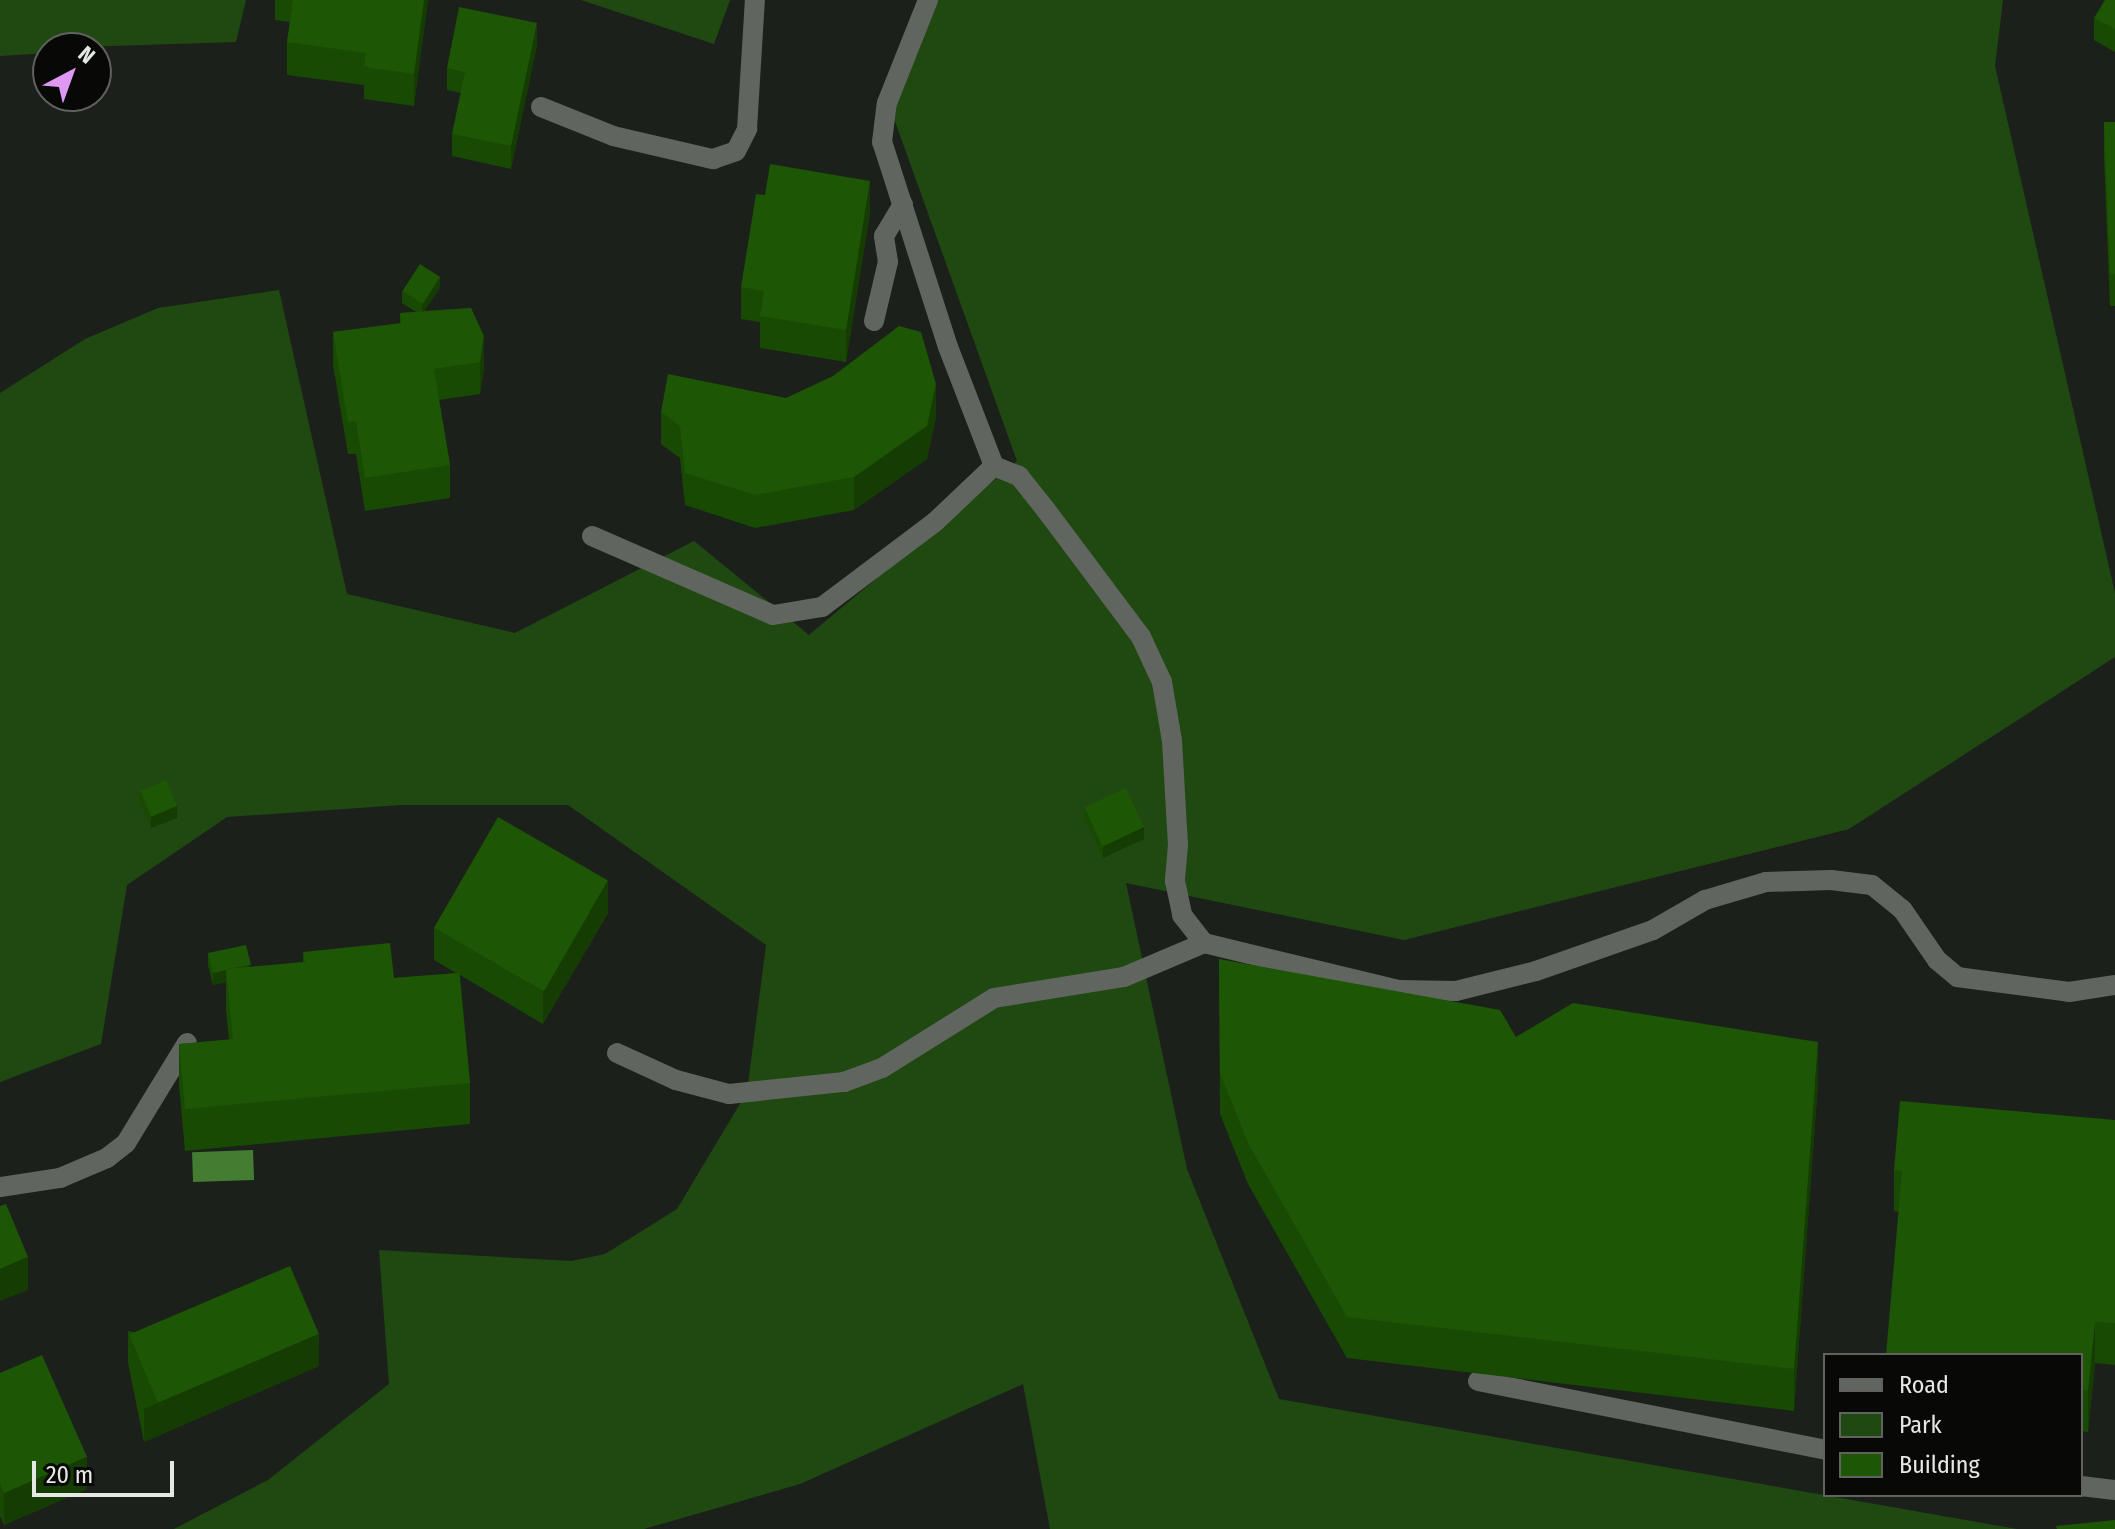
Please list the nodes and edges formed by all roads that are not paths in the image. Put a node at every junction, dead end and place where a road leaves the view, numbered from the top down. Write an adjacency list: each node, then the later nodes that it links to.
1 (755, 0): 3 (street)
2 (928, 0): 4 (street)
3 (541, 107)
4 (903, 204): 5 (street); 6 (street)
5 (874, 321)
6 (994, 466): 7 (street); 8 (street)
7 (592, 536)
8 (1204, 943): 9 (street); 11 (street)
9 (2115, 985)
10 (187, 1043): 12 (street)
11 (617, 1053)
12 (0, 1187)
13 (1478, 1381): 14 (street)
14 (1823, 1450)
15 (2083, 1486): 16 (street)
16 (2115, 1490)

